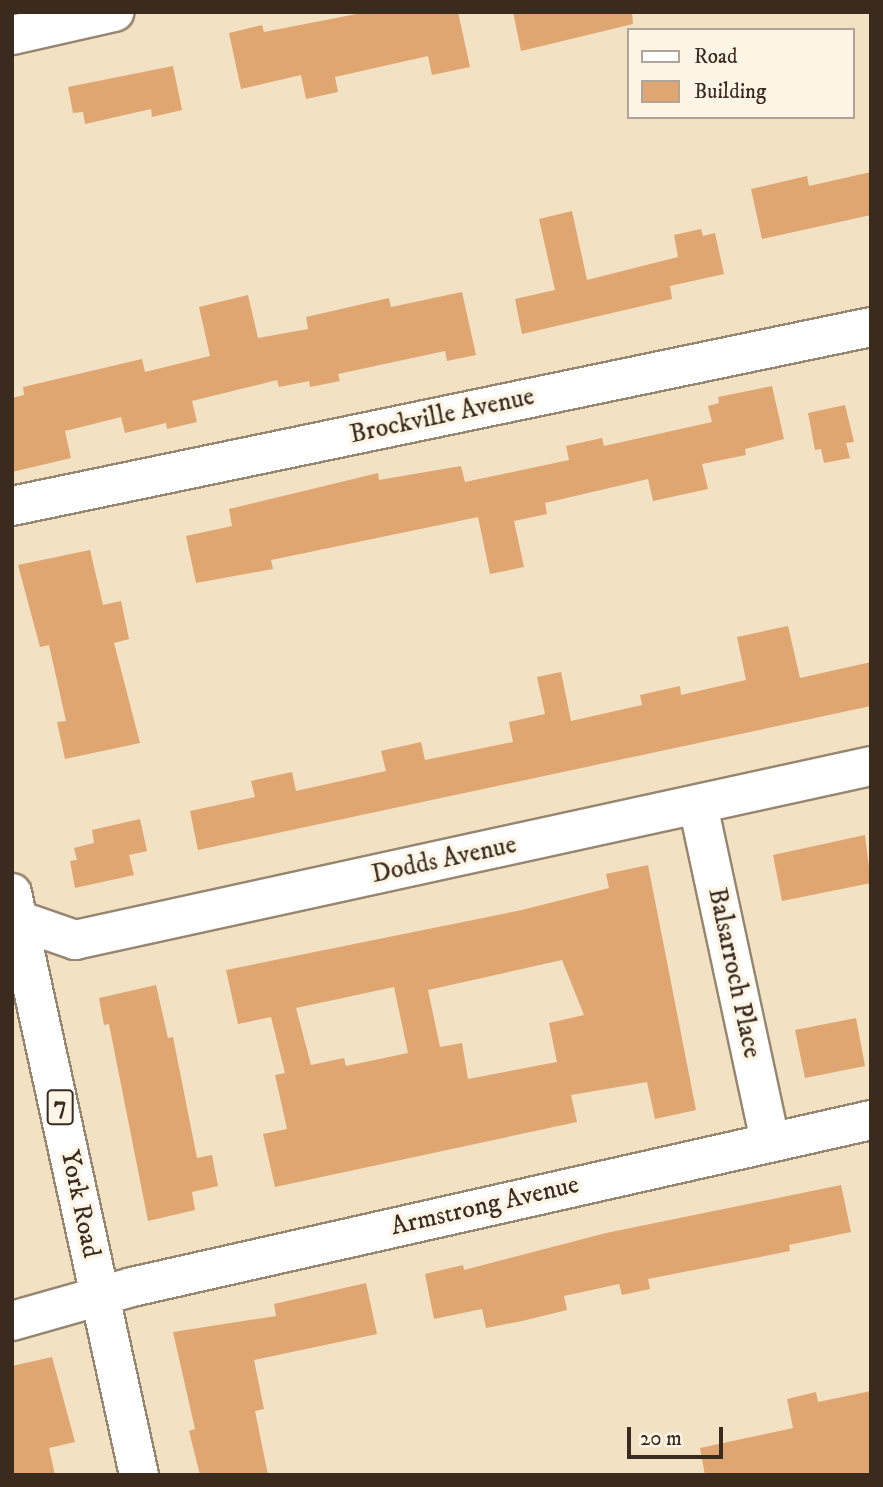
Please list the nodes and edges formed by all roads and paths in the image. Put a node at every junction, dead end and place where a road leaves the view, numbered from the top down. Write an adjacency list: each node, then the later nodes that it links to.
1 (114, 12): 2 (street)
2 (12, 35)
3 (871, 327): 4 (street, Brockville Avenue)
4 (12, 506)
5 (871, 766): 6 (street, Dodds Avenue)
6 (698, 805): 7 (street, Dodds Avenue); 9 (street, Balsarroch Place)
7 (14, 911): 10 (street, York Road / 7)
8 (871, 1120): 9 (street, Armstrong Avenue)
9 (770, 1141): 10 (street, Armstrong Avenue)
10 (99, 1294): 11 (street, Armstrong Avenue); 12 (street, York Road / 7)
11 (12, 1321)
12 (138, 1475)

